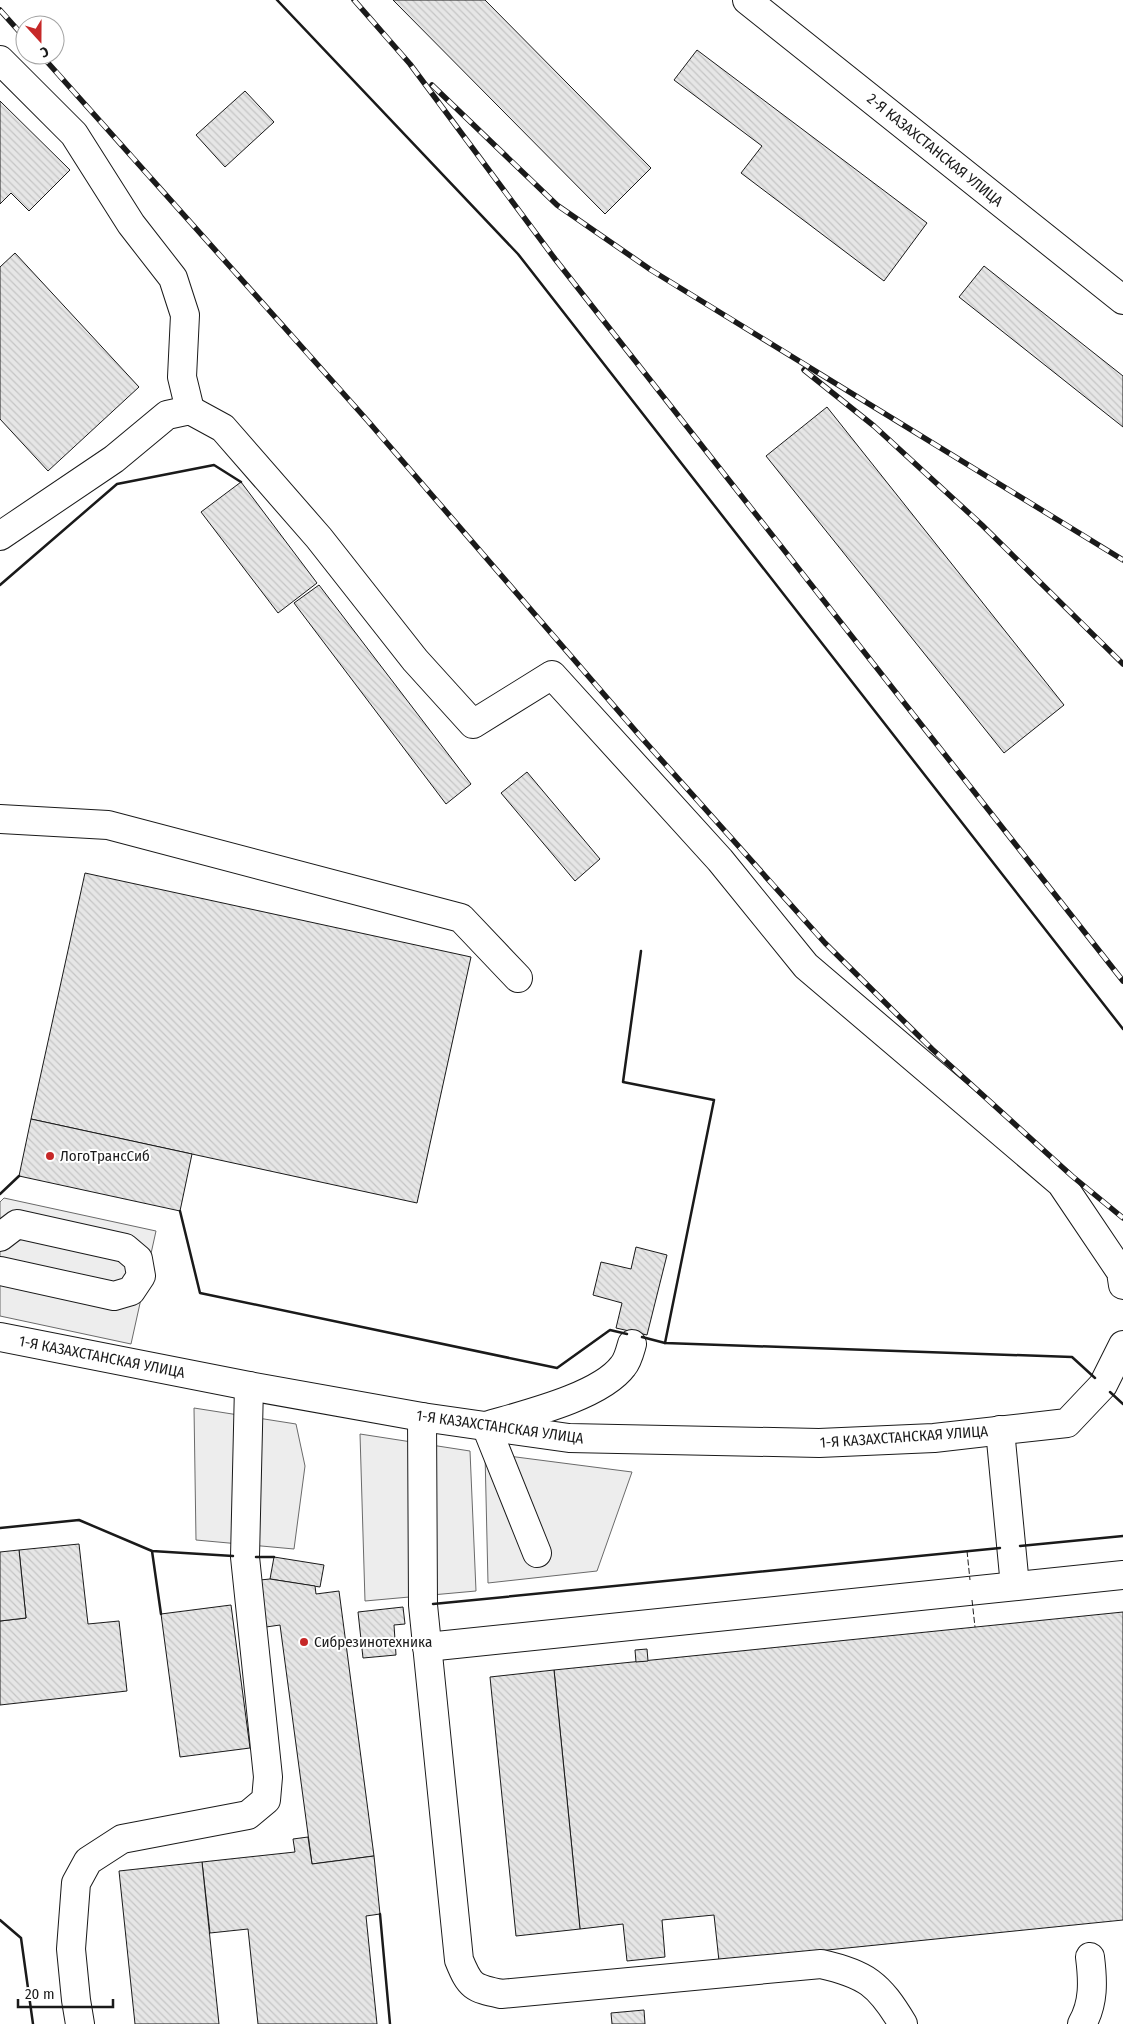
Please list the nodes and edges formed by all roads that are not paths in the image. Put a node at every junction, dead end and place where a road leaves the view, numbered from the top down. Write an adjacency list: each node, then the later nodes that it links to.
1 (747, 0): 3 (street, 2-Я КАЗАХСТАНСКАЯ УЛИЦА)
2 (0, 60): 4 (street)
3 (1123, 300)
4 (190, 410): 5 (street); 10 (street)
5 (0, 536)
6 (0, 819): 7 (street)
7 (518, 978)
8 (0, 1237): 9 (street)
9 (0, 1271)
10 (1123, 1285)
11 (0, 1337): 14 (street, 1-Я КАЗАХСТАНСКАЯ УЛИЦА)
12 (632, 1344): 16 (street)
13 (1123, 1345): 17 (street, 1-Я КАЗАХСТАНСКАЯ УЛИЦА)
14 (249, 1386): 15 (street, 1-Я КАЗАХСТАНСКАЯ УЛИЦА); 23 (street)
15 (422, 1417): 16 (street, 1-Я КАЗАХСТАНСКАЯ УЛИЦА); 21 (street)
16 (486, 1426): 17 (street, 1-Я КАЗАХСТАНСКАЯ УЛИЦА); 18 (street)
17 (1000, 1430): 20 (street)
18 (537, 1553)
19 (1123, 1575): 20 (street)
20 (1015, 1586): 21 (street)
21 (427, 1647): 24 (street)
22 (1090, 1957): 25 (street)
23 (80, 2024)
24 (903, 2024)
25 (1082, 2024)

